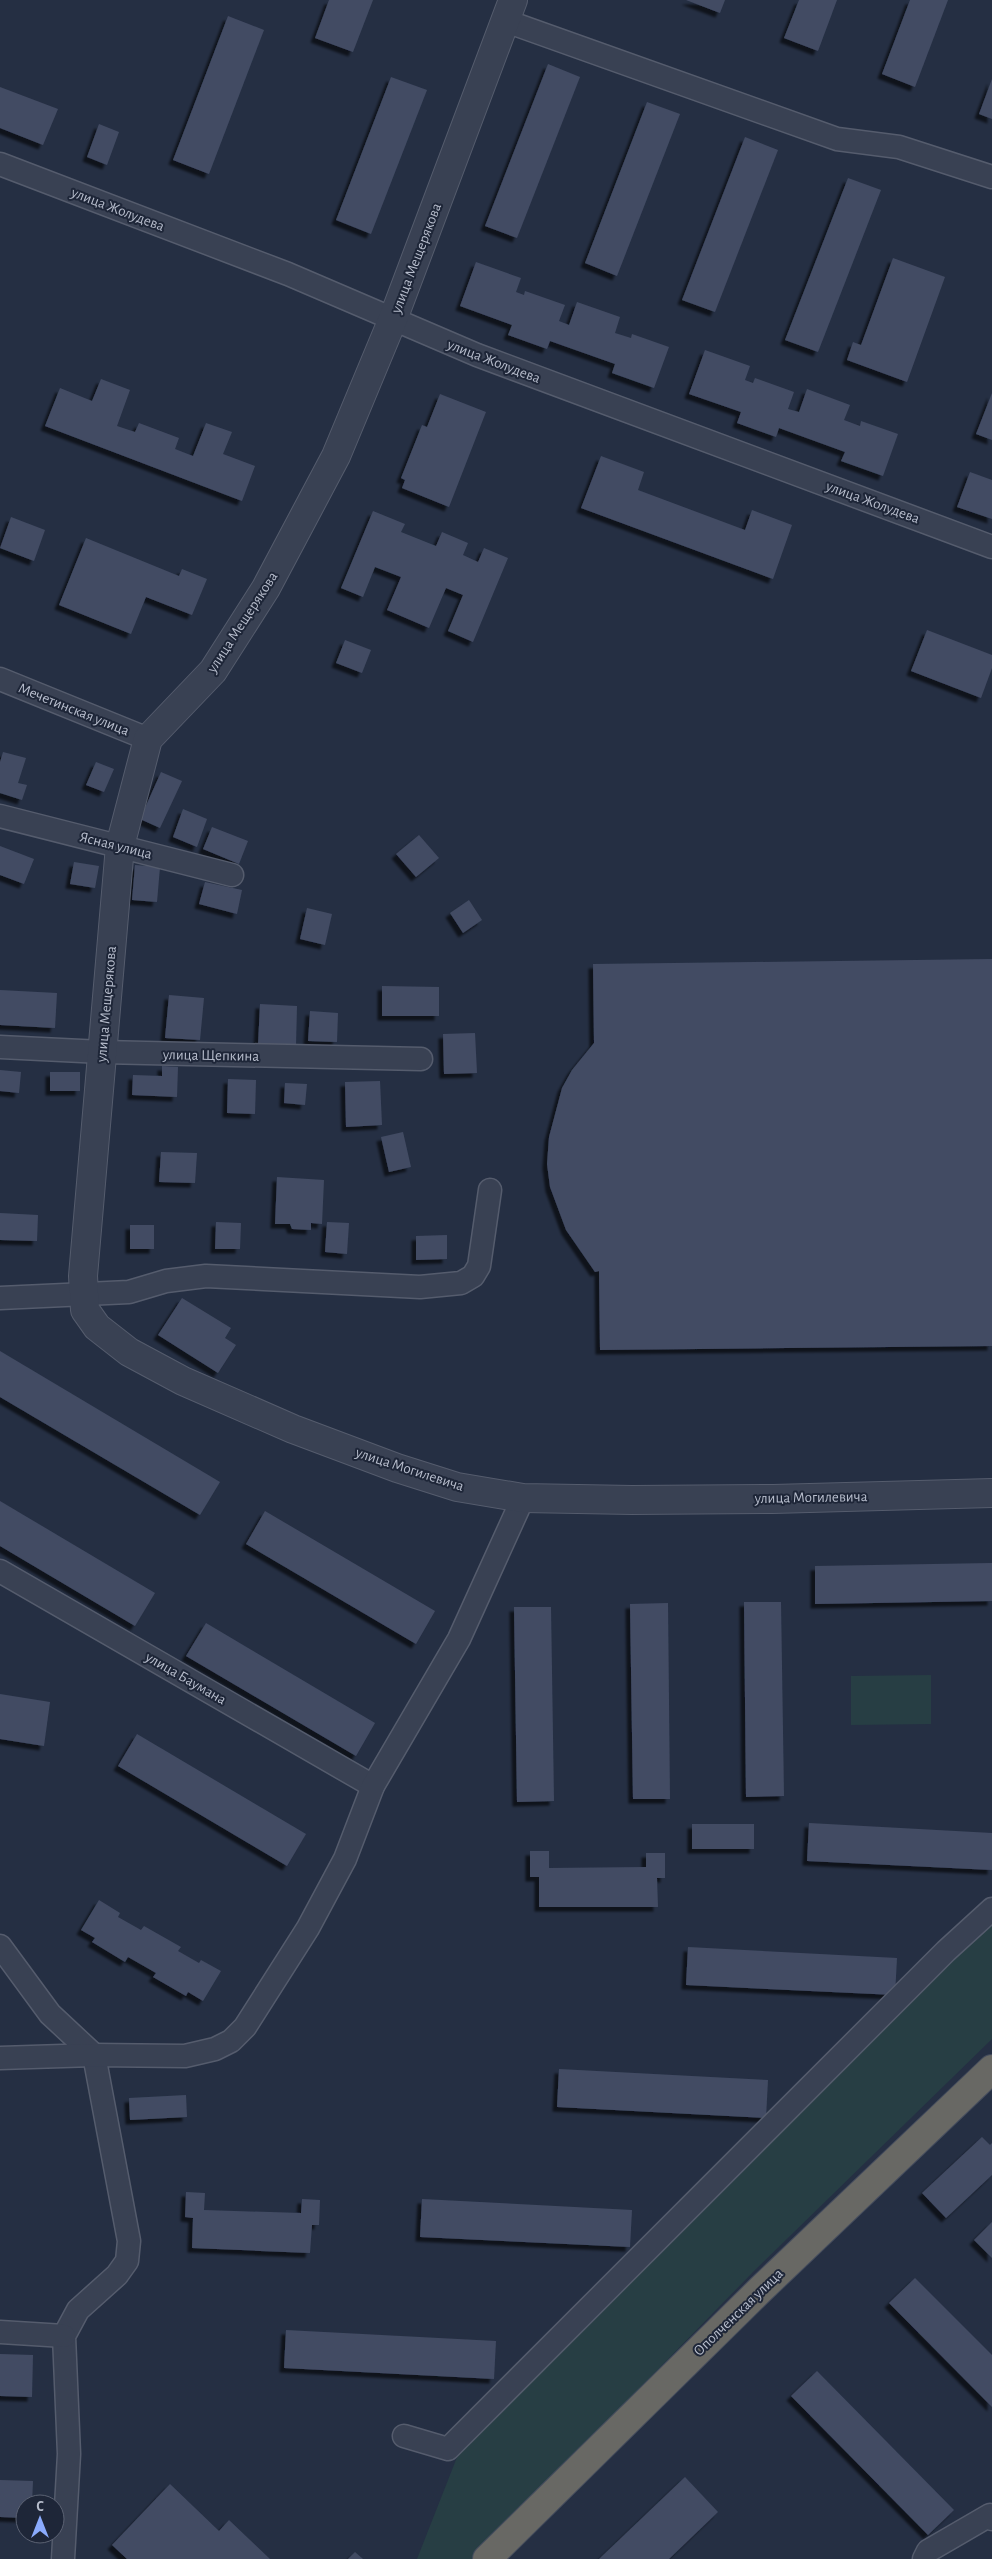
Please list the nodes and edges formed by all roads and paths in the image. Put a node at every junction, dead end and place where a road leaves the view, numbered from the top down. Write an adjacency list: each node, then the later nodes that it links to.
1 (509, 10): 3 (street); 4 (street, улица Мещерякова)
2 (0, 164): 4 (street, улица Жолудева)
3 (992, 177)
4 (393, 319): 5 (street, улица Жолудева); 7 (street, улица Мещерякова)
5 (992, 547)
6 (0, 679): 7 (street, Мечетинская улица)
7 (148, 739): 9 (street, улица Мещерякова)
8 (0, 816): 9 (street, Ясная улица)
9 (120, 846): 10 (street, Ясная улица); 12 (street, улица Мещерякова)
10 (232, 875)
11 (0, 1047): 12 (street, улица Щепкина)
12 (102, 1052): 13 (street, улица Щепкина); 15 (street, улица Мещерякова)
13 (421, 1059)
14 (490, 1190): 15 (street)
15 (83, 1293): 16 (street); 18 (street, улица Могилевича)
16 (0, 1298)
17 (992, 1493): 18 (street, улица Могилевича)
18 (523, 1498): 20 (street)
19 (0, 1571): 20 (street, улица Баумана)
20 (373, 1786): 23 (street)
21 (992, 1909): 28 (street)
22 (0, 1946): 23 (street)
23 (94, 2054): 24 (street); 27 (street)
24 (0, 2058)
25 (992, 2068): 31 (highway, Ополченская улица)
26 (0, 2332): 27 (street)
27 (64, 2336): 30 (street)
28 (404, 2436)
29 (991, 2516): 32 (street)
30 (63, 2559)
31 (487, 2559)
32 (924, 2559)

